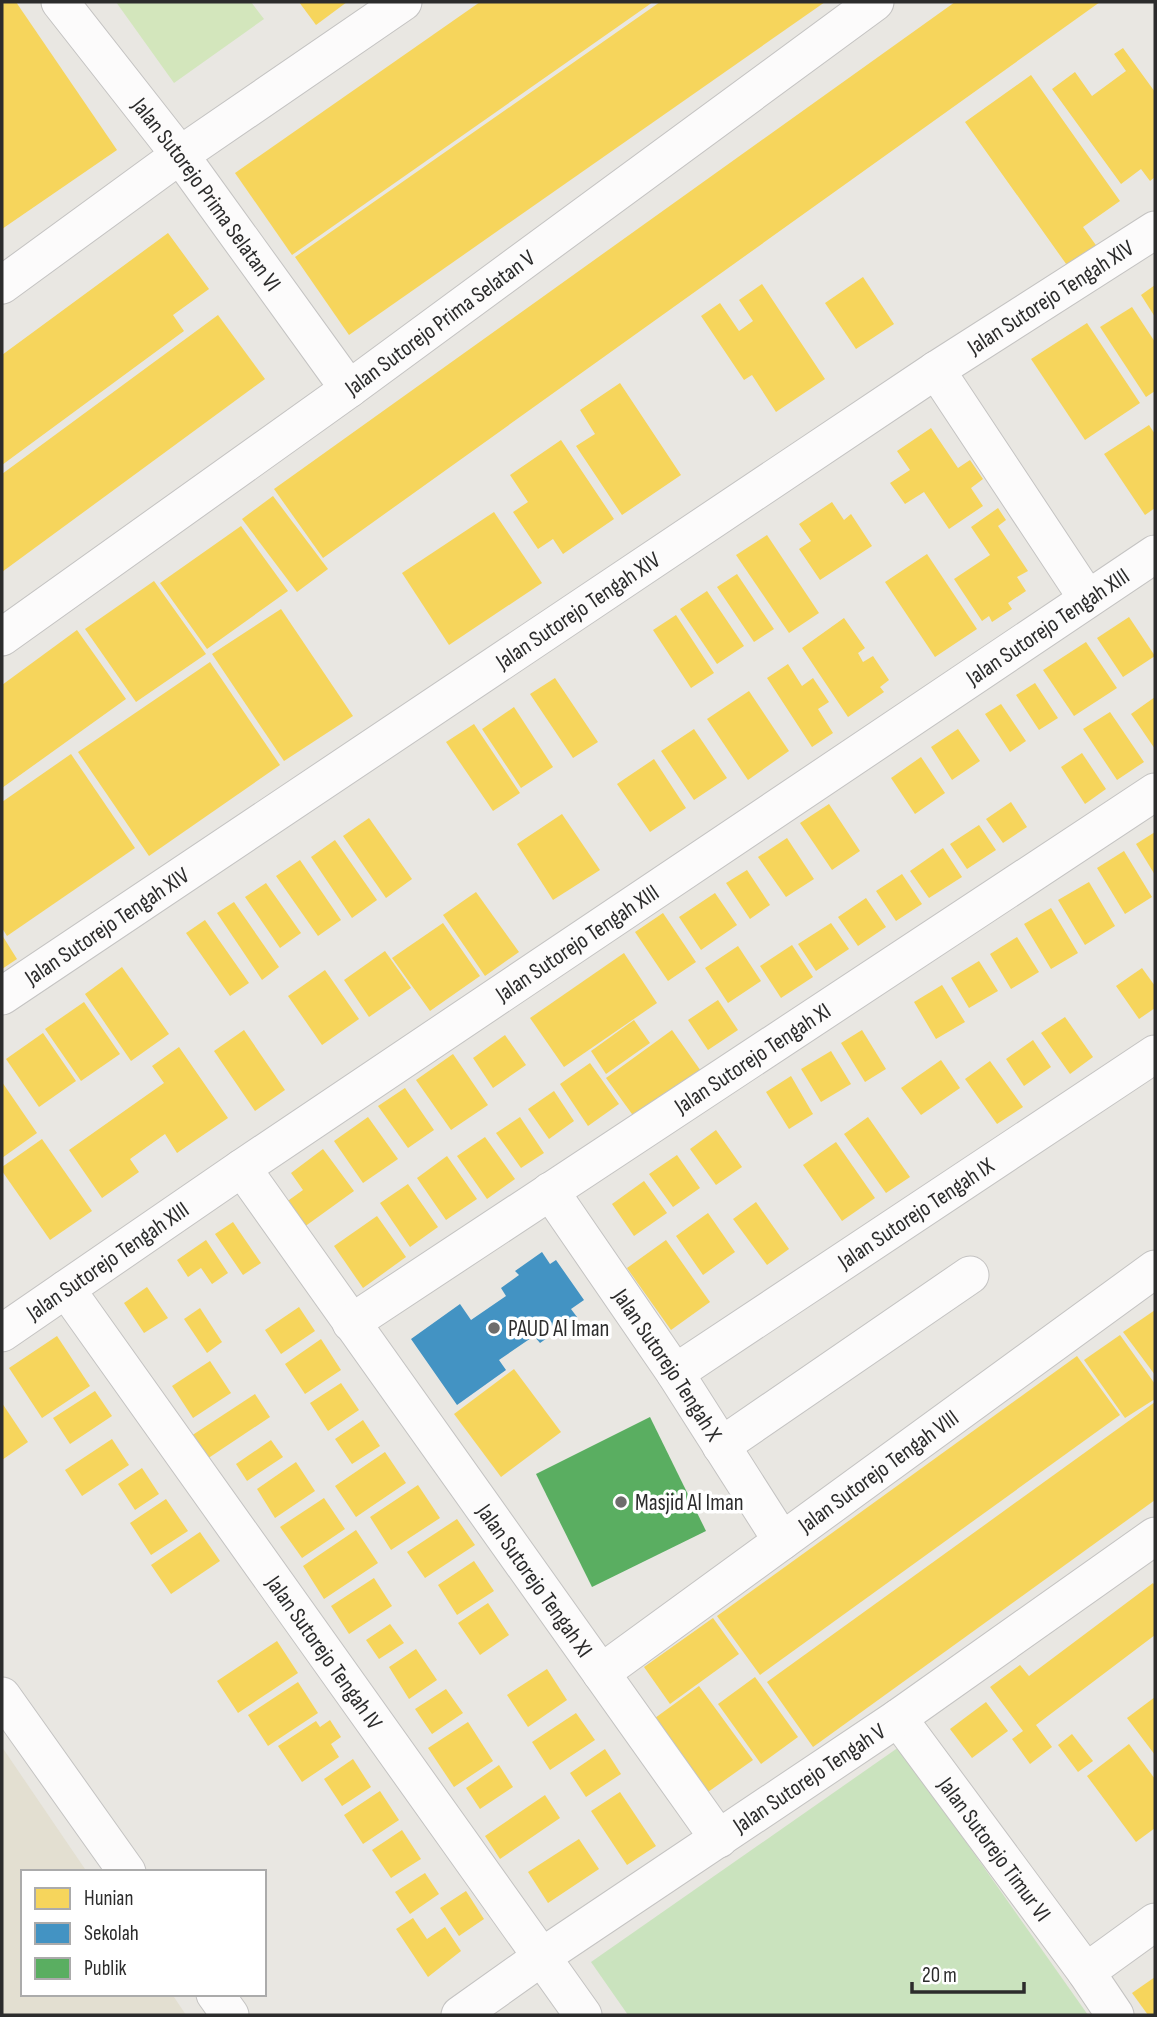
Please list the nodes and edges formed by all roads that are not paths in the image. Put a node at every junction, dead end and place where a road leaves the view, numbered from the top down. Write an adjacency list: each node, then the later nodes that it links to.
1 (60, 2): 4 (street, Jalan Sutorejo Prima Selatan VI)
2 (404, 2): 4 (street)
3 (875, 2): 8 (street, Jalan Sutorejo Prima Selatan V)
4 (180, 155): 6 (street); 8 (street, Jalan Sutorejo Prima Selatan VI)
5 (1155, 230): 7 (street, Jalan Sutorejo Tengah XIV)
6 (2, 285)
7 (936, 370): 10 (street); 13 (street, Jalan Sutorejo Tengah XIV)
8 (349, 389): 11 (street, Jalan Sutorejo Prima Selatan V)
9 (1155, 554): 10 (street, Jalan Sutorejo Tengah XIII)
10 (1087, 598): 15 (street, Jalan Sutorejo Tengah XIII)
11 (2, 637)
12 (1155, 792): 16 (street, Jalan Sutorejo Tengah XI)
13 (2, 996)
14 (1155, 1055): 22 (street, Jalan Sutorejo Tengah IX)
15 (242, 1168): 19 (street, Jalan Sutorejo Tengah XIII); 20 (street, Jalan Sutorejo Tengah XI)
16 (550, 1191): 20 (street, Jalan Sutorejo Tengah XI); 22 (street, Jalan Sutorejo Tengah X)
17 (1155, 1269): 25 (street, Jalan Sutorejo Tengah VIII)
18 (970, 1275): 23 (street)
19 (66, 1289): 21 (street, Jalan Sutorejo Tengah XIII); 32 (street, Jalan Sutorejo Tengah IV)
20 (351, 1323): 26 (street, Jalan Sutorejo Tengah XI)
21 (2, 1333)
22 (675, 1373): 23 (street, Jalan Sutorejo Tengah X)
23 (721, 1446): 25 (street, Jalan Sutorejo Tengah X)
24 (1155, 1536): 28 (street, Jalan Sutorejo Tengah V)
25 (782, 1541): 26 (street, Jalan Sutorejo Tengah VIII)
26 (601, 1673): 29 (street, Jalan Sutorejo Tengah XI)
27 (2, 1696): 30 (street)
28 (898, 1718): 29 (street, Jalan Sutorejo Tengah V); 33 (street, Jalan Sutorejo Timur VI)
29 (719, 1839): 32 (street, Jalan Sutorejo Tengah V)
30 (126, 1870)
31 (1155, 1922): 33 (street)
32 (543, 1956): 36 (street, Jalan Sutorejo Tengah V); 37 (street, Jalan Sutorejo Tengah IV)
33 (1086, 1972): 38 (street, Jalan Sutorejo Timur VI)
34 (216, 1996): 35 (street)
35 (230, 2015)
36 (460, 2015)
37 (583, 2015)
38 (1115, 2015)

